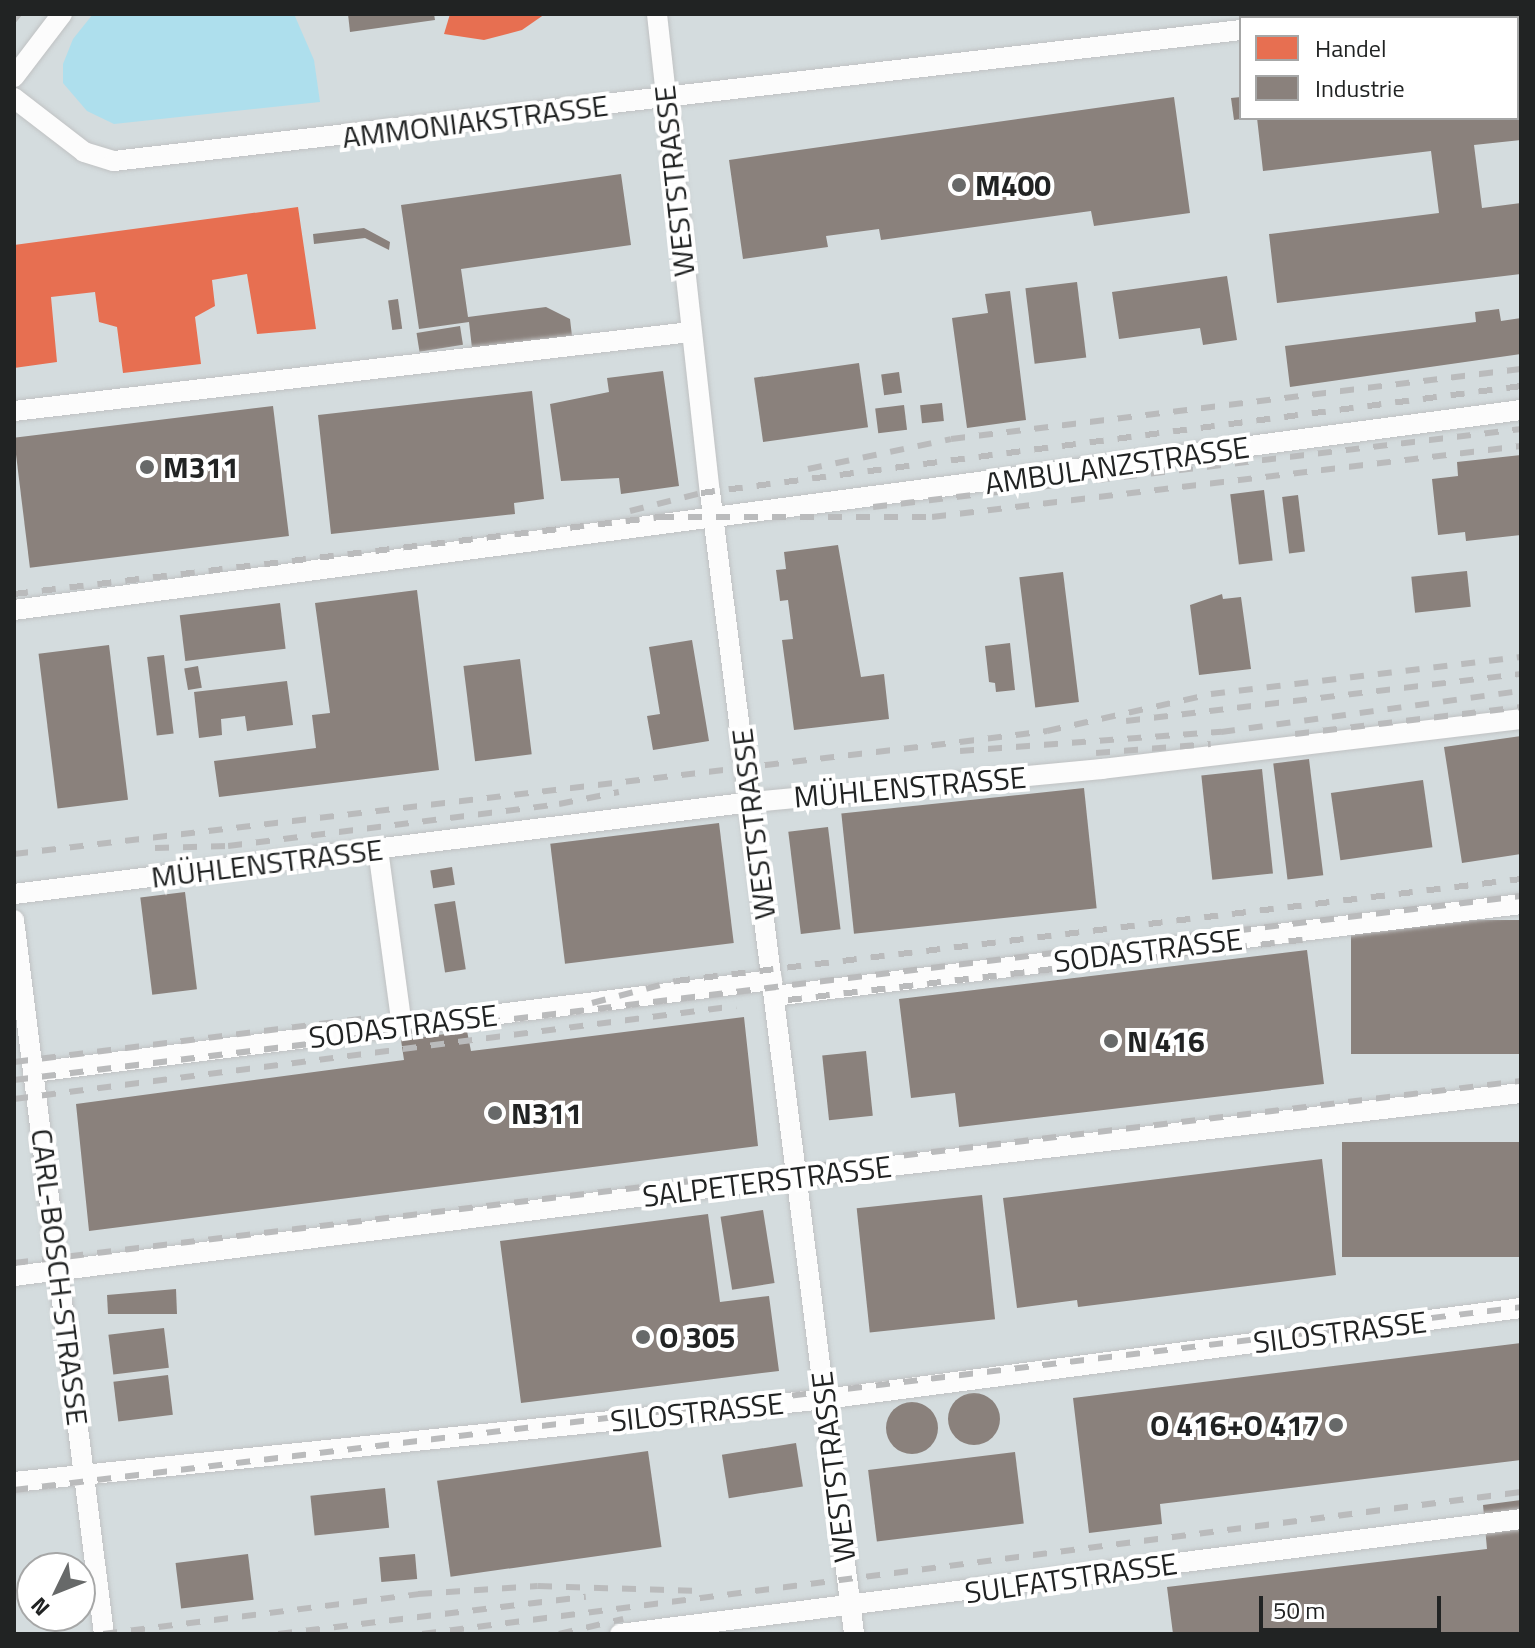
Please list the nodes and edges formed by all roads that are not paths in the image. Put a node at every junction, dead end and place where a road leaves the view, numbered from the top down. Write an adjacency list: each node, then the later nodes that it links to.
1 (62, 14): 4 (street)
2 (657, 14): 6 (street, WESTSTRASSE)
3 (1239, 30): 6 (street, AMMONIAKSTRASSE)
4 (14, 77)
5 (14, 98): 6 (street, AMMONIAKSTRASSE)
6 (664, 99): 7 (street, WESTSTRASSE)
7 (691, 332): 9 (street); 10 (street, WESTSTRASSE)
8 (1521, 410): 10 (street, AMBULANZSTRASSE)
9 (14, 411)
10 (713, 519): 11 (street, AMBULANZSTRASSE); 13 (street, WESTSTRASSE)
11 (14, 610)
12 (1521, 719): 13 (street, MÜHLENSTRASSE)
13 (752, 802): 14 (street, MÜHLENSTRASSE); 18 (street, WESTSTRASSE)
14 (378, 849): 15 (street, MÜHLENSTRASSE); 19 (street)
15 (14, 894)
16 (1521, 904): 18 (street, SODASTRASSE)
17 (14, 920): 20 (street, CARL-BOSCH-STRASSE)
18 (773, 988): 19 (street, SODASTRASSE); 22 (street, WESTSTRASSE)
19 (402, 1026): 20 (street, SODASTRASSE)
20 (34, 1072): 23 (street, CARL-BOSCH-STRASSE)
21 (1521, 1093): 22 (street, SALPETERSTRASSE)
22 (796, 1177): 23 (street, SALPETERSTRASSE); 26 (street, WESTSTRASSE)
23 (59, 1271): 24 (street, SALPETERSTRASSE); 27 (street, CARL-BOSCH-STRASSE)
24 (14, 1276)
25 (1521, 1308): 26 (street, SILOSTRASSE)
26 (825, 1399): 27 (street, SILOSTRASSE); 30 (street, WESTSTRASSE)
27 (86, 1473): 28 (street, SILOSTRASSE); 31 (street, CARL-BOSCH-STRASSE)
28 (14, 1482)
29 (1521, 1519): 30 (street, SULFATSTRASSE)
30 (850, 1607): 32 (street, SULFATSTRASSE); 33 (street, WESTSTRASSE)
31 (104, 1634)
32 (620, 1634)
33 (854, 1634)

